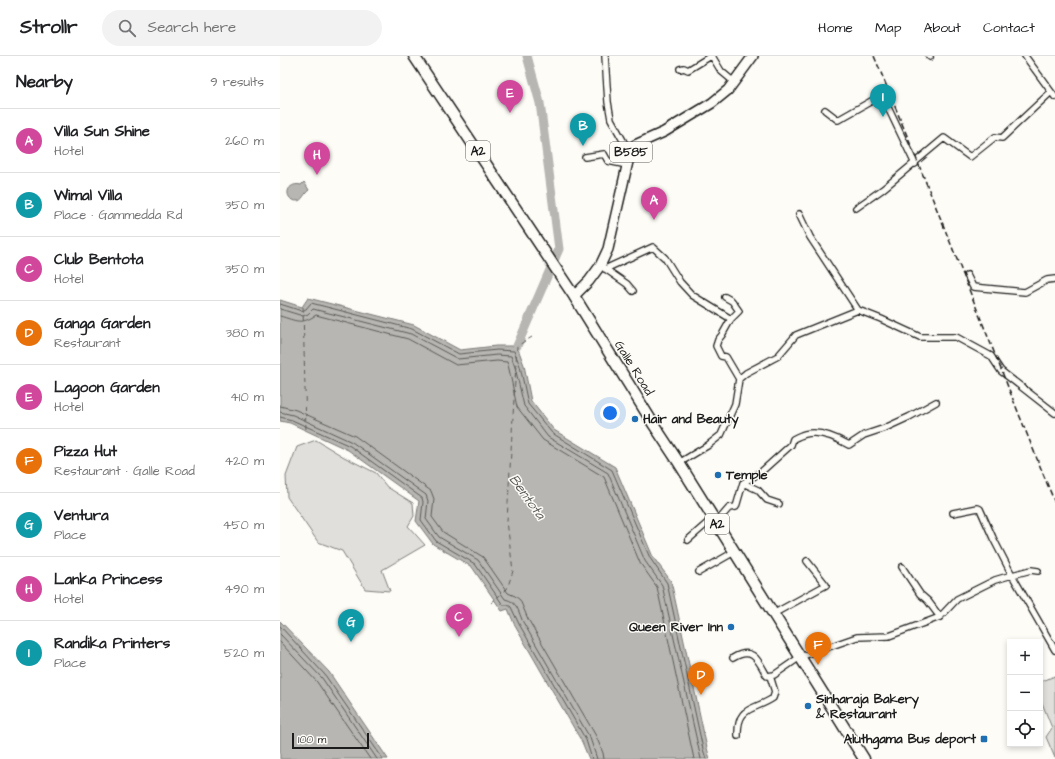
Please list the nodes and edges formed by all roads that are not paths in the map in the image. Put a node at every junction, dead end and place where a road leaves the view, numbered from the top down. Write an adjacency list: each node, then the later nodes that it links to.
1 (414, 56): 20 (highway, Galle Road / A2)
2 (605, 56): 10 (street)
3 (711, 56): 6 (street); 7 (street)
4 (753, 56): 7 (main road, B585)
5 (1025, 56): 8 (street)
6 (680, 69)
7 (734, 82): 10 (main road, B585)
8 (1053, 95): 12 (street)
9 (825, 110): 12 (street)
10 (630, 153): 13 (main road, B585)
11 (585, 157): 13 (street)
12 (914, 164): 14 (street)
13 (628, 165): 16 (main road, B585)
14 (856, 208)
15 (799, 214): 22 (street)
16 (603, 267): 19 (street); 20 (main road, B585); 23 (street)
17 (967, 275): 18 (street)
18 (1055, 279)
19 (633, 291)
20 (572, 292): 27 (highway, Galle Road / A2)
21 (725, 297): 23 (street)
22 (858, 310): 24 (street); 26 (street)
23 (731, 319): 24 (street)
24 (739, 379): 27 (street)
25 (936, 402): 28 (street)
26 (1055, 413)
27 (679, 463): 31 (highway, Galle Road / A2)
28 (743, 483): 29 (street); 31 (street)
29 (779, 504)
30 (953, 513): 38 (street)
31 (715, 521): 32 (street); 33 (highway, Galle Road / A2)
32 (688, 540)
33 (734, 552): 37 (street); 39 (highway, Galle Road / A2)
34 (807, 561): 39 (street)
35 (902, 567): 40 (street)
36 (1038, 571): 38 (street)
37 (699, 572)
38 (1012, 575): 40 (street); 41 (street)
39 (772, 614): 42 (highway, Galle Road / A2)
40 (940, 617): 42 (street)
41 (1055, 650)
42 (800, 657): 44 (street); 46 (highway, Galle Road / A2)
43 (733, 658): 44 (street)
44 (770, 676): 45 (street)
45 (738, 736)
46 (864, 759)

